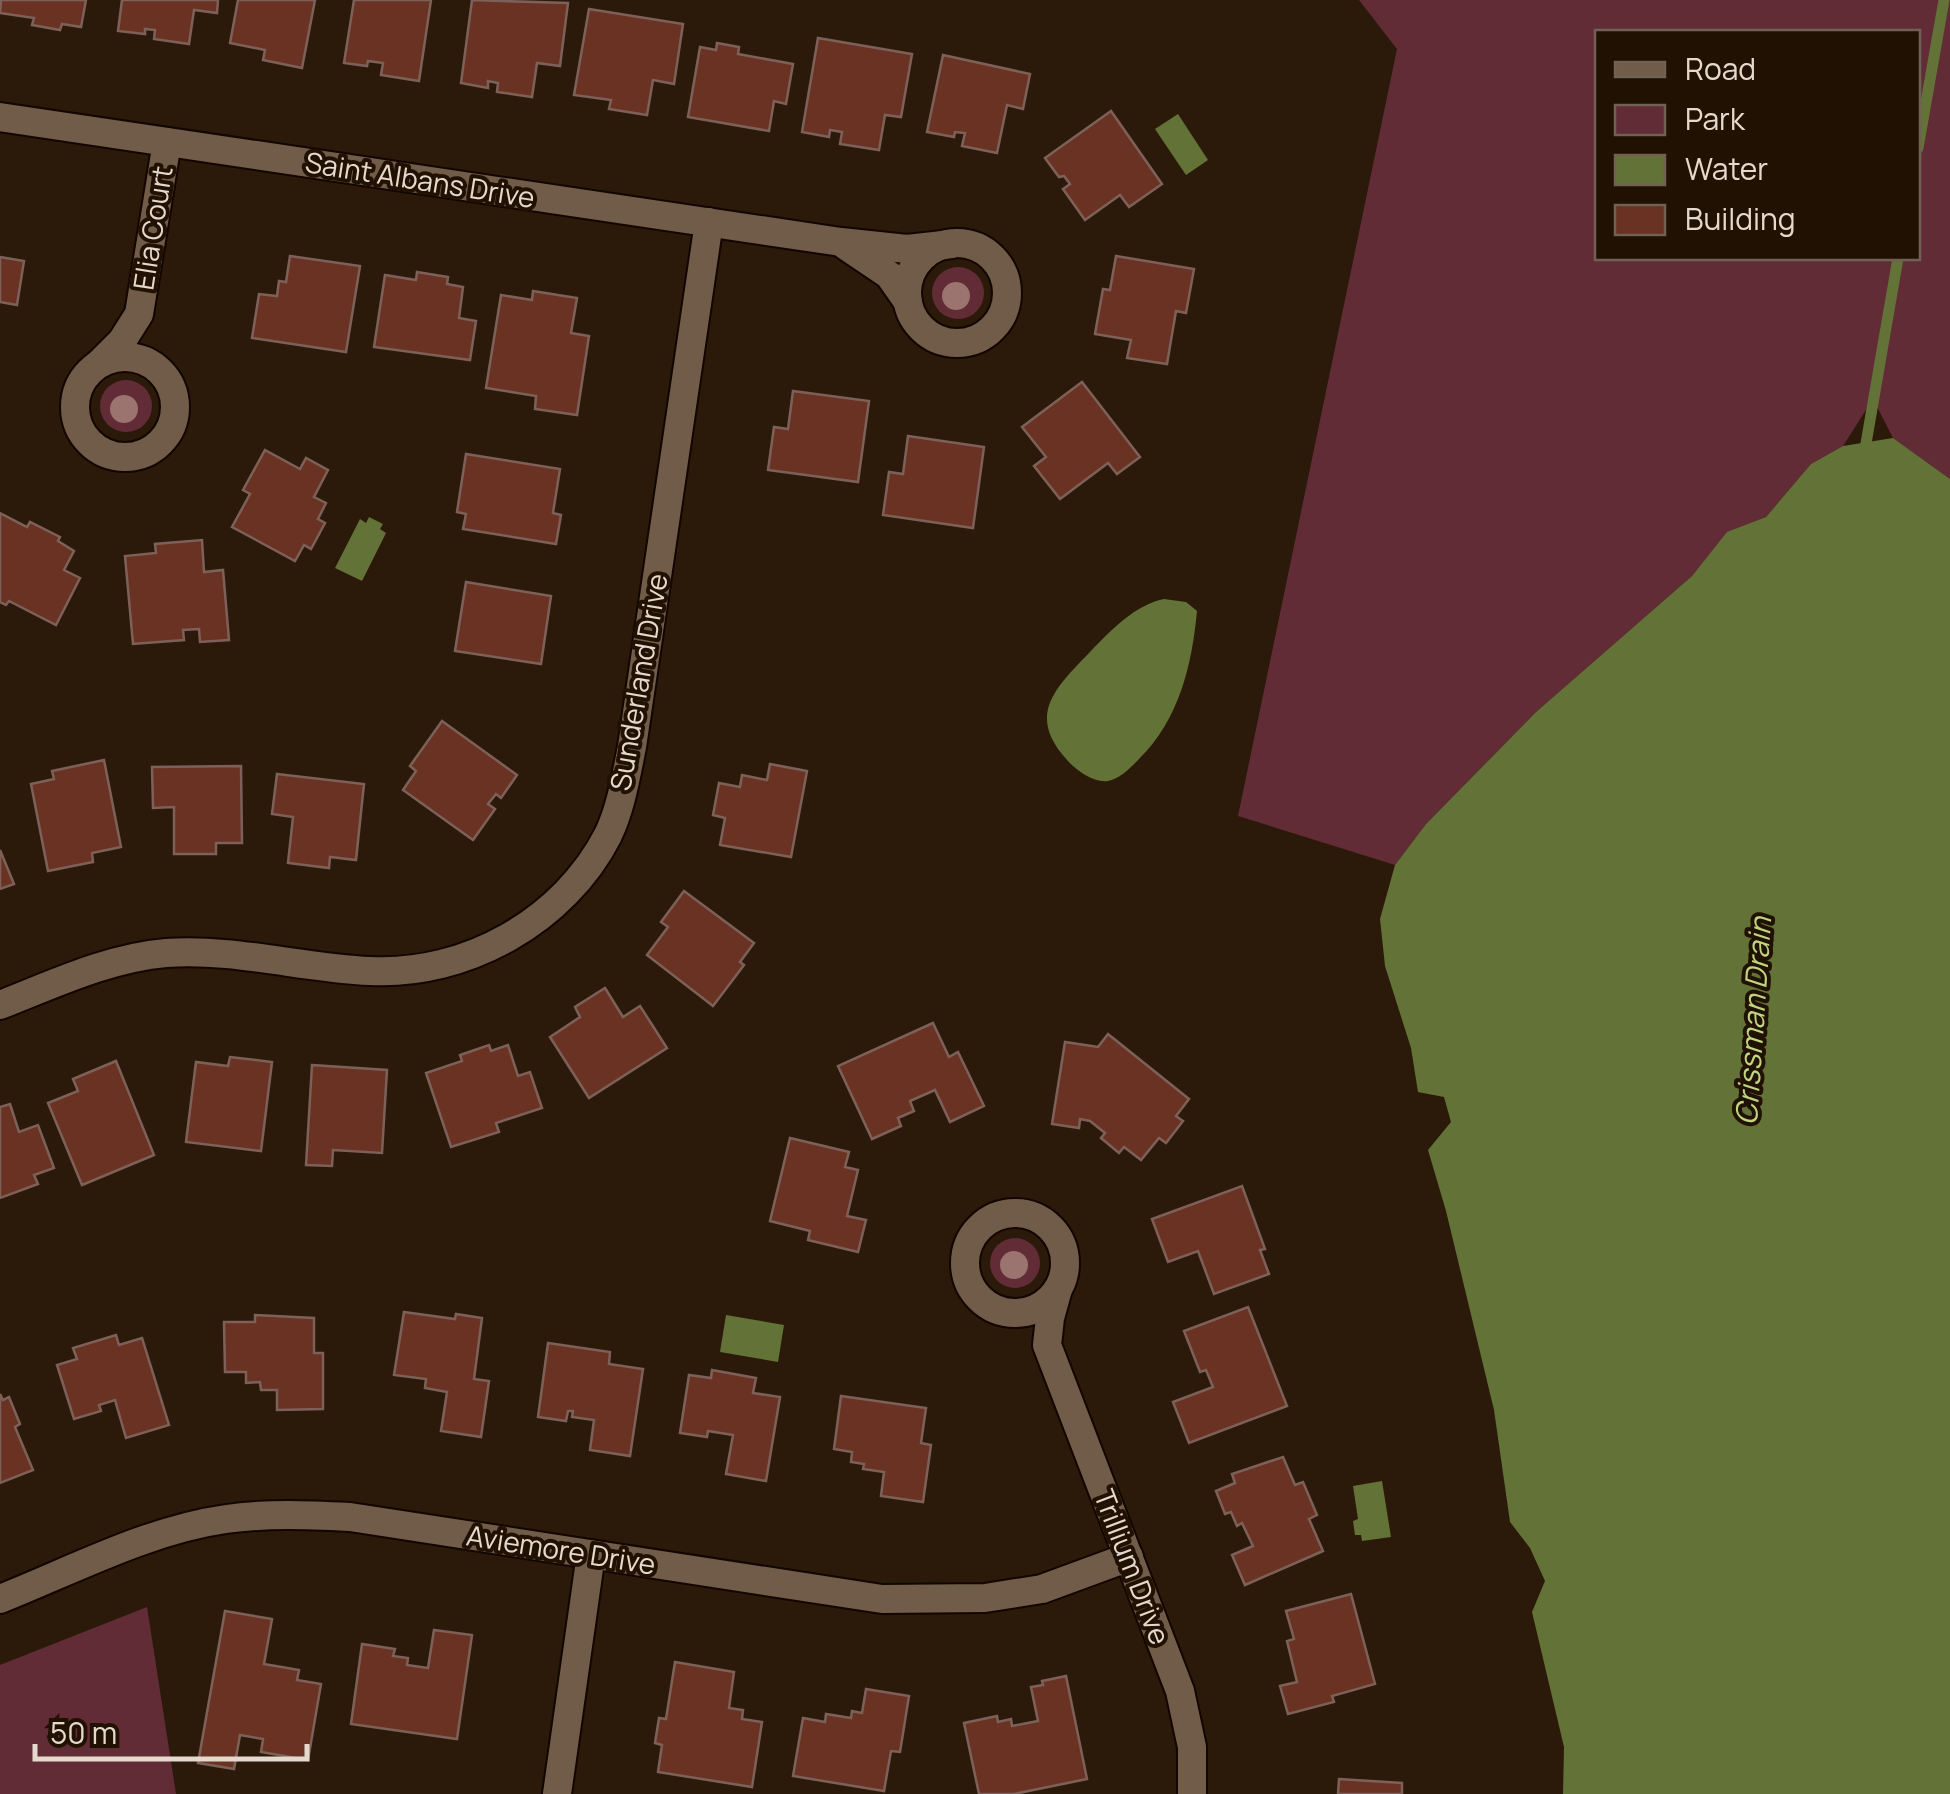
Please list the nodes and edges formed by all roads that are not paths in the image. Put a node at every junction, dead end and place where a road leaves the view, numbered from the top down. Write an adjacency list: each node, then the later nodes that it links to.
1 (0, 116): 2 (street, Saint Albans Drive)
2 (166, 142): 3 (street, Saint Albans Drive); 7 (street, Elia Court)
3 (709, 222): 4 (street, Saint Albans Drive); 10 (street, Sunderland Drive)
4 (841, 242): 5 (street, Saint Albans Drive); 6 (street, Saint Albans Drive)
5 (952, 244): 6 (street); 6 (street, Saint Albans Drive)
6 (908, 302)
7 (139, 314): 8 (street, Elia Court); 9 (street, Elia Court)
8 (100, 363): 9 (street); 9 (street, Elia Court)
9 (161, 372)
10 (0, 1006)
11 (1058, 1288): 12 (street); 12 (street); 13 (street)
12 (1001, 1311): 13 (street)
13 (1047, 1345): 15 (street, Trillium Drive)
14 (590, 1554): 15 (street, Aviemore Drive); 16 (street, Aviemore Drive); 17 (street)
15 (1128, 1557): 18 (street, Trillium Drive)
16 (0, 1599)
17 (557, 1794)
18 (1192, 1794)

